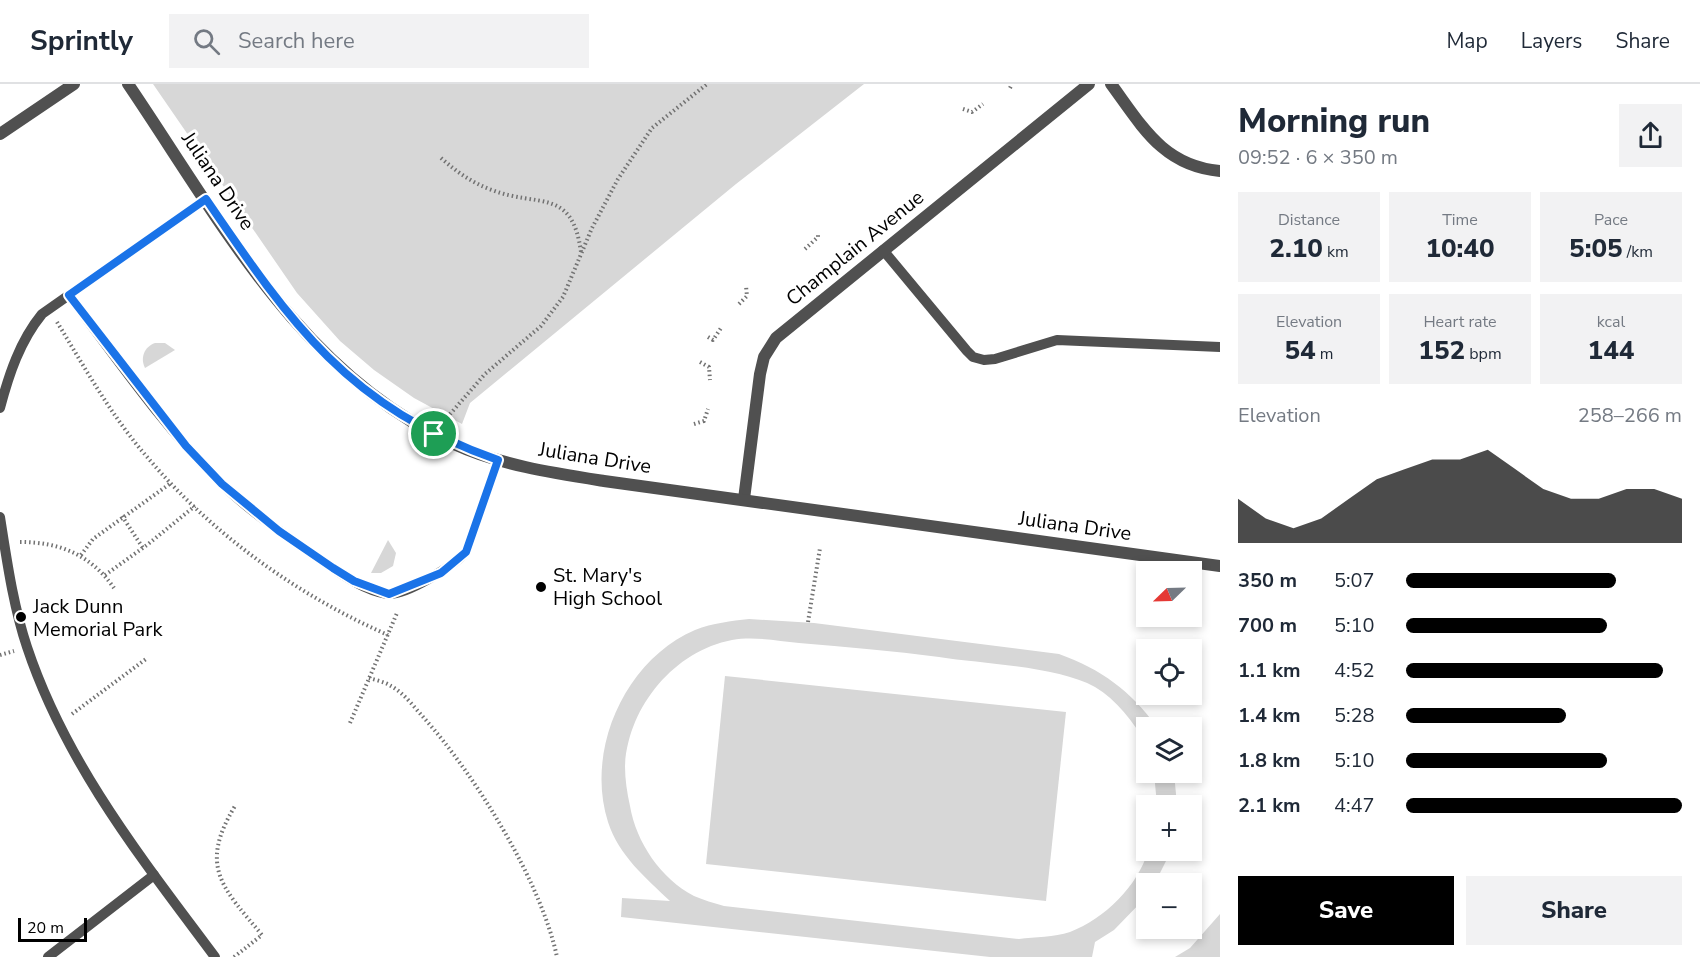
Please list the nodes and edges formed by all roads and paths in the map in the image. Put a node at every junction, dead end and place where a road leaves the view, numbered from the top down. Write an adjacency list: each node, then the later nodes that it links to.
1 (74, 84): 8 (street)
2 (128, 84): 11 (street, Juliana Drive)
3 (707, 84): 15 (path)
4 (1089, 84): 14 (street, Champlain Avenue)
5 (1110, 84): 10 (street)
6 (983, 104): 7 (path)
7 (963, 109)
8 (0, 134)
9 (441, 158): 15 (path)
10 (1220, 171)
11 (206, 199): 17 (lane); 28 (street, Juliana Drive)
12 (818, 233): 13 (path)
13 (805, 249)
14 (883, 250): 22 (lane); 31 (street, Champlain Avenue)
15 (581, 253): 28 (path)
16 (746, 286): 18 (path)
17 (69, 295): 19 (lane); 29 (lane)
18 (739, 304)
19 (48, 309): 25 (lane); 30 (path)
20 (721, 328): 21 (path)
21 (708, 337)
22 (1220, 347)
23 (700, 362): 24 (path)
24 (710, 380)
25 (0, 408)
26 (708, 409): 27 (path)
27 (694, 424)
28 (434, 434): 29 (street, Juliana Drive)
29 (498, 460): 31 (street, Juliana Drive)
30 (171, 483): 32 (path); 33 (path)
31 (744, 499): 39 (street, Juliana Drive)
32 (195, 506): 36 (path); 44 (path)
33 (122, 516): 36 (path); 38 (path)
34 (0, 517): 35 (lane)
35 (4, 542): 38 (path); 47 (lane)
36 (143, 548): 40 (path)
37 (820, 548): 43 (path)
38 (81, 555): 40 (path)
39 (1220, 566)
40 (105, 575): 41 (path)
41 (114, 588)
42 (397, 613): 44 (path)
43 (808, 622)
44 (388, 635): 46 (path)
45 (146, 659): 47 (path)
46 (369, 678): 48 (path); 54 (path)
47 (59, 723): 50 (lane)
48 (350, 723)
49 (235, 806): 53 (path)
50 (154, 875): 51 (lane); 52 (lane)
51 (48, 957)
52 (215, 957)
53 (234, 957)
54 (557, 957)

